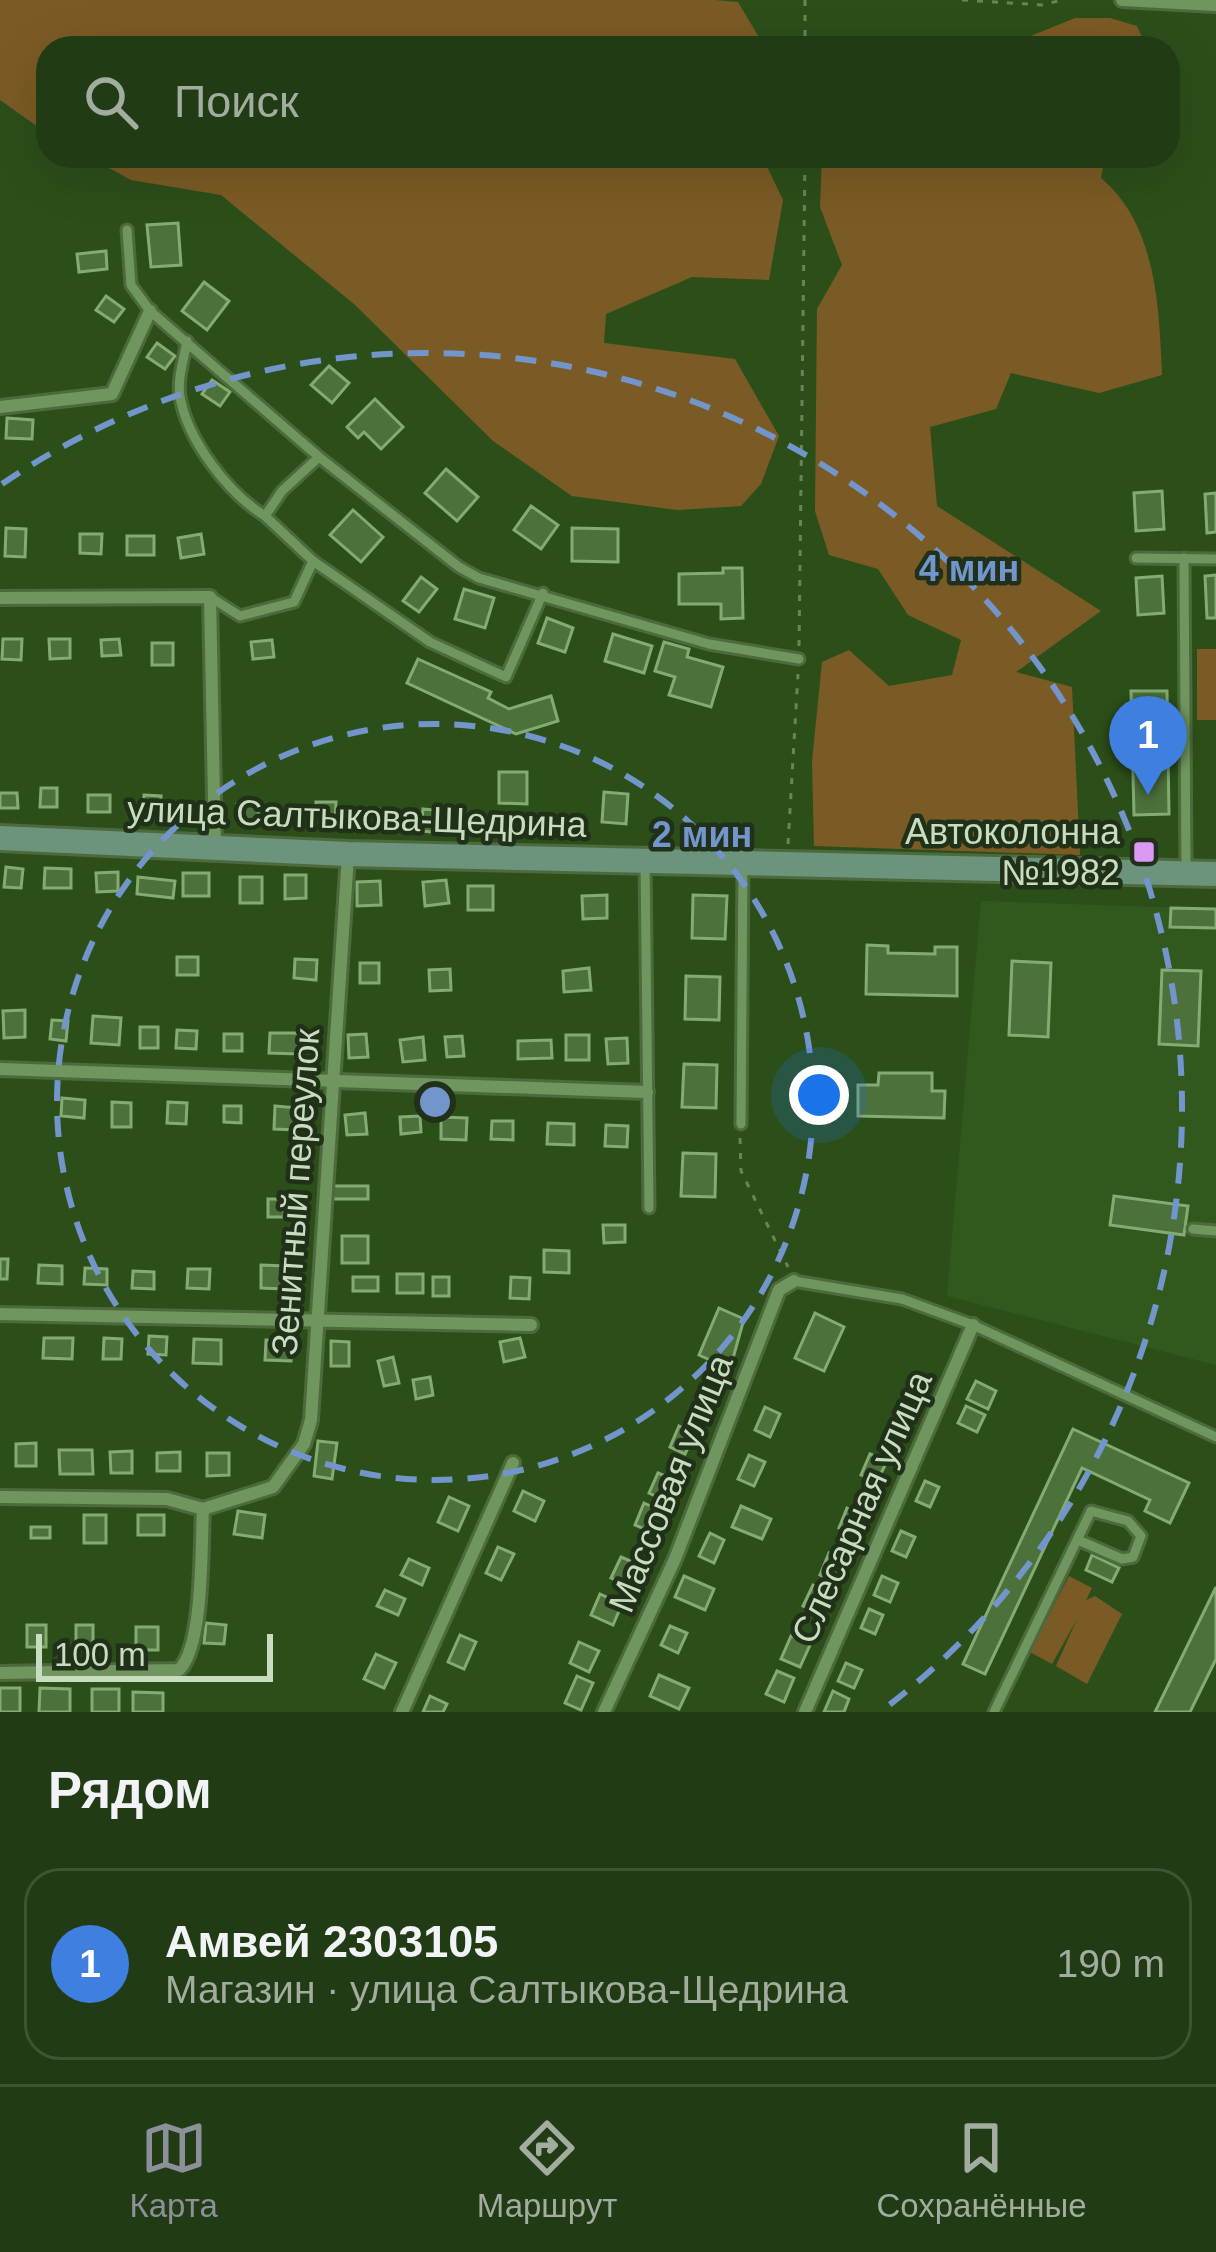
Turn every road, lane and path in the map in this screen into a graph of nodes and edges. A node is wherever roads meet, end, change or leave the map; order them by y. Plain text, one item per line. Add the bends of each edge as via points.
1 (805, 0) edge
2 (962, 0) edge
3 (1063, 0) edge
4 (1122, 0) edge
5 (1216, 5) edge
6 (805, 36) edge
7 (805, 168) edge
8 (127, 230) dead end
9 (150, 311) junction
10 (187, 341) junction
11 (0, 407) edge
12 (805, 428) dead end
13 (320, 457) junction
14 (266, 516) junction
15 (1136, 558) dead end
16 (1184, 558) junction
17 (1216, 559) edge
18 (313, 561) junction
19 (543, 593) junction
20 (210, 597) junction
21 (0, 598) edge
22 (799, 659) dead end
23 (0, 838) edge
24 (214, 847) junction
25 (348, 854) junction
26 (645, 862) junction
27 (743, 864) junction
28 (1186, 873) junction
29 (1216, 874) edge
30 (0, 1069) edge
31 (333, 1081) junction
32 (647, 1092) junction
33 (741, 1124) joint
34 (649, 1208) dead end
35 (1193, 1229) dead end
36 (1216, 1232) edge
37 (792, 1277) junction
38 (0, 1314) edge
39 (314, 1322) junction
40 (531, 1325) dead end
41 (973, 1325) junction
42 (1216, 1437) edge
43 (513, 1463) dead end
44 (0, 1498) edge
45 (203, 1509) junction
46 (1078, 1540) junction
47 (0, 1673) edge
48 (402, 1712) edge
49 (604, 1712) edge
50 (805, 1712) edge
51 (994, 1712) edge

1 - 6 path
2 - 3 path
4 - 5 street
7 - 12 path
8 - 9 lane via 131,285
9 - 10 lane
9 - 11 street via 112,394
10 - 13 lane
10 - 14 lane via 180,394 189,431 246,504
13 - 14 lane
13 - 19 lane via 459,566
14 - 18 lane
15 - 16 lane
16 - 17 lane
16 - 28 lane
18 - 19 lane via 430,642 506,677
18 - 20 lane via 294,602 240,616
19 - 22 lane via 709,644
20 - 21 street
20 - 24 street
23 - 24 street, улица Салтыкова-Щедрина
24 - 25 street, улица Салтыкова-Щедрина
25 - 26 street, улица Салтыкова-Щедрина
25 - 31 street, Зенитный переулок
26 - 27 street, улица Салтыкова-Щедрина
26 - 32 lane
27 - 28 street, улица Салтыкова-Щедрина
27 - 33 lane
28 - 29 street, улица Салтыкова-Щедрина
30 - 31 street
31 - 32 street
31 - 39 street, Зенитный переулок
32 - 34 lane
33 - 37 path via 741,1171
35 - 36 lane
37 - 41 lane via 902,1299
37 - 49 street, Массовая улица via 779,1290 675,1559
38 - 39 street
39 - 40 street
39 - 45 street, Зенитный переулок via 304,1444 273,1487
41 - 42 lane
41 - 50 street, Слесарная улица
43 - 48 street
44 - 45 street via 167,1499
45 - 47 street via 194,1634 179,1670
46 - 46 lane via 1091,1510 1100,1509 1141,1536 1133,1557 1122,1559
46 - 51 lane

